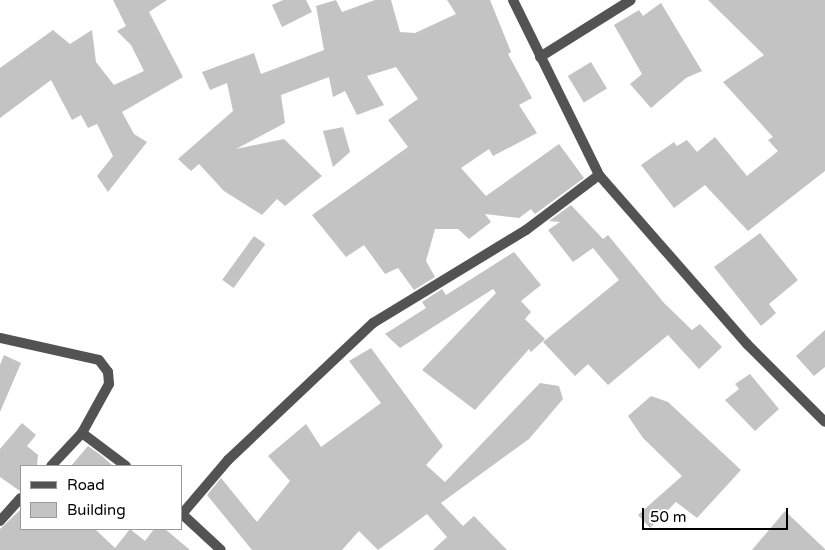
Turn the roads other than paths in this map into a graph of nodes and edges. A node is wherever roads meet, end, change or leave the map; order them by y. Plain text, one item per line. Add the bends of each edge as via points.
1 (513, 0) edge
2 (631, 0) edge
3 (540, 57) junction
4 (599, 175) junction
5 (0, 338) edge
6 (825, 422) edge
7 (82, 433) junction
8 (52, 465) edge
9 (125, 465) edge
10 (20, 499) edge
11 (182, 513) edge
12 (0, 521) edge
13 (221, 550) edge

1 - 3 street
2 - 3 street
3 - 4 street
4 - 6 street via 747,344
4 - 11 street via 526,230 373,323 228,460
5 - 7 street via 99,360 108,372 109,384
7 - 8 street
7 - 9 street
10 - 12 street
11 - 13 street

